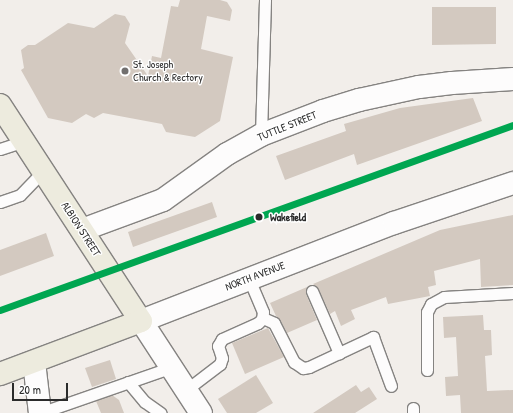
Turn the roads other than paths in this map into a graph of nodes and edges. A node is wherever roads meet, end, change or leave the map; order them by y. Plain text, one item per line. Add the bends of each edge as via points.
1 (265, 0) edge
2 (513, 79) edge
3 (0, 105) edge
4 (261, 135) junction
5 (24, 141) junction
6 (0, 149) edge
7 (43, 171) junction
8 (513, 183) edge
9 (0, 202) edge
10 (82, 230) junction
11 (249, 279) junction
12 (312, 291) dead end
13 (513, 293) edge
14 (263, 318) junction
15 (141, 321) junction
16 (339, 353) junction
17 (34, 362) junction
18 (172, 367) junction
19 (427, 370) dead end
20 (0, 374) edge
21 (128, 382) junction
22 (391, 386) dead end
23 (186, 390) junction
24 (40, 413) edge
25 (161, 413) edge
26 (200, 413) edge

1 - 4 lane
2 - 4 street, TUTTLE STREET via 452,83 385,93 343,104
3 - 5 main road, ALBION STREET
4 - 10 street, TUTTLE STREET via 227,154 163,200
5 - 6 lane
5 - 7 main road, ALBION STREET
7 - 9 lane via 20,195
7 - 10 main road, ALBION STREET
8 - 11 street, NORTH AVENUE via 394,223
10 - 15 main road, ALBION STREET
11 - 14 lane
11 - 15 street, NORTH AVENUE
12 - 16 lane
13 - 19 lane via 444,297 431,304 427,312
14 - 16 lane via 274,323 294,362 301,367 309,367
14 - 23 lane via 258,323 222,339 218,346 222,357 221,363
15 - 17 main road, NORTH AVENUE
15 - 18 street, ALBION STREET
16 - 22 lane via 373,337
17 - 20 main road, NORTH AVENUE
17 - 24 street
18 - 21 lane
18 - 23 street, ALBION STREET
21 - 24 lane
21 - 25 lane via 145,402
23 - 26 street, ALBION STREET

